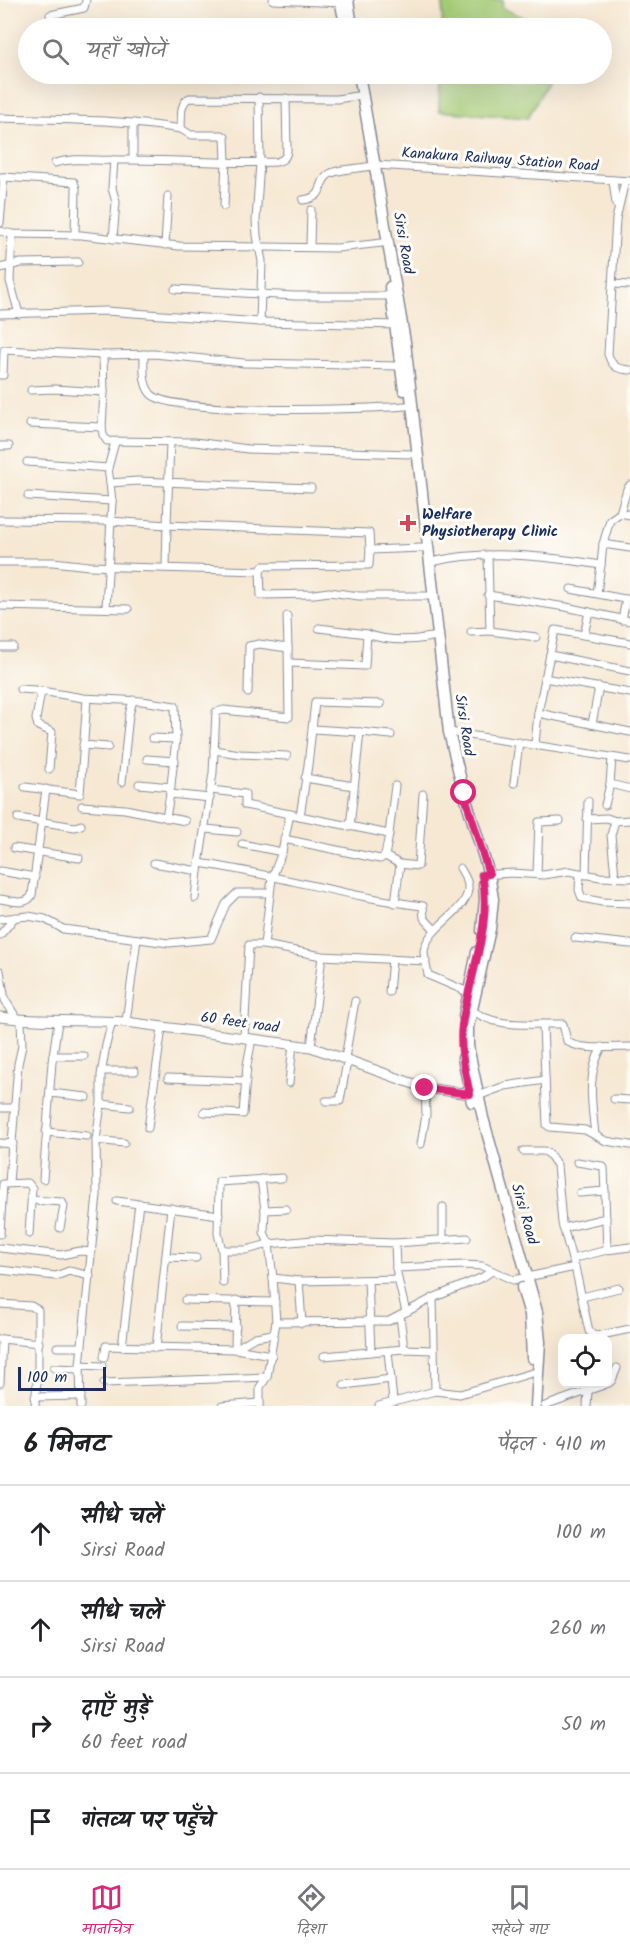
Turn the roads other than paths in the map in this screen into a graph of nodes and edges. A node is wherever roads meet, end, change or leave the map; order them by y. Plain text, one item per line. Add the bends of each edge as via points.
1 (86, 0) edge
2 (273, 0) edge
3 (344, 2) edge
4 (50, 15) dead end
5 (345, 18) edge
6 (349, 18) edge
7 (354, 84) edge
8 (360, 84) edge
9 (356, 96) junction
10 (259, 98) junction
11 (286, 98) junction
12 (0, 118) edge
13 (133, 123) junction
14 (181, 129) junction
15 (134, 159) junction
16 (114, 160) junction
17 (226, 162) junction
18 (55, 163) dead end
19 (260, 163) junction
20 (372, 166) junction
21 (2, 177) edge
22 (613, 180) junction
23 (628, 181) edge
24 (168, 196) dead end
25 (303, 200) dead end
26 (224, 206) dead end
27 (310, 210) dead end
28 (617, 210) junction
29 (0, 223) edge
30 (0, 231) edge
31 (12, 234) junction
32 (75, 234) junction
33 (113, 239) junction
34 (382, 243) junction
35 (165, 245) junction
36 (259, 246) junction
37 (310, 246) junction
38 (78, 262) dead end
39 (11, 266) junction
40 (0, 268) edge
41 (613, 284) junction
42 (630, 285) edge
43 (175, 289) dead end
44 (261, 295) junction
45 (391, 297) junction
46 (0, 314) edge
47 (19, 314) junction
48 (260, 322) junction
49 (399, 325) junction
50 (144, 354) junction
51 (103, 355) junction
52 (400, 366) junction
53 (630, 370) edge
54 (0, 375) edge
55 (31, 390) dead end
56 (104, 392) junction
57 (406, 406) junction
58 (30, 424) dead end
59 (102, 428) junction
60 (115, 442) junction
61 (170, 442) junction
62 (0, 446) edge
63 (9, 446) dead end
64 (411, 454) junction
65 (27, 462) dead end
66 (108, 468) junction
67 (110, 483) junction
68 (169, 483) junction
69 (630, 485) edge
70 (311, 488) dead end
71 (28, 496) dead end
72 (112, 501) junction
73 (620, 513) junction
74 (630, 515) edge
75 (0, 520) edge
76 (110, 521) junction
77 (167, 525) junction
78 (603, 544) junction
79 (422, 548) junction
80 (630, 548) edge
81 (370, 550) junction
82 (488, 555) junction
83 (0, 562) edge
84 (431, 562) junction
85 (601, 565) junction
86 (108, 566) junction
87 (166, 567) junction
88 (260, 571) junction
89 (571, 589) dead end
90 (597, 593) junction
91 (428, 596) junction
92 (488, 596) junction
93 (628, 599) edge
94 (0, 606) edge
95 (106, 608) junction
96 (128, 609) dead end
97 (588, 612) junction
98 (287, 616) dead end
99 (621, 620) junction
100 (630, 621) edge
101 (319, 628) dead end
102 (490, 631) junction
103 (471, 632) dead end
104 (367, 634) junction
105 (584, 634) junction
106 (536, 637) dead end
107 (432, 638) junction
108 (630, 643) edge
109 (0, 647) edge
110 (13, 647) dead end
111 (288, 648) junction
112 (549, 655) junction
113 (290, 663) junction
114 (630, 671) edge
115 (544, 678) junction
116 (599, 687) junction
117 (20, 689) dead end
118 (41, 692) junction
119 (248, 693) dead end
120 (630, 693) edge
121 (87, 699) junction
122 (134, 700) junction
123 (381, 704) dead end
124 (538, 713) junction
125 (592, 724) junction
126 (313, 729) junction
127 (360, 732) junction
128 (449, 732) junction
129 (630, 732) edge
130 (391, 735) dead end
131 (152, 738) dead end
132 (176, 739) junction
133 (519, 742) junction
134 (535, 744) junction
135 (83, 745) junction
136 (108, 747) dead end
137 (214, 750) junction
138 (287, 756) dead end
139 (612, 758) junction
140 (147, 759) dead end
141 (630, 760) edge
142 (175, 761) junction
143 (49, 769) dead end
144 (305, 778) junction
145 (122, 782) dead end
146 (514, 783) dead end
147 (140, 784) dead end
148 (610, 784) junction
149 (354, 786) junction
150 (394, 786) dead end
151 (25, 787) dead end
152 (46, 789) junction
153 (630, 789) edge
154 (211, 790) junction
155 (170, 791) junction
156 (423, 794) dead end
157 (210, 798) junction
158 (588, 801) dead end
159 (605, 805) dead end
160 (82, 806) dead end
161 (290, 814) junction
162 (300, 816) junction
163 (18, 818) dead end
164 (166, 818) junction
165 (587, 819) junction
166 (630, 820) edge
167 (185, 821) dead end
168 (560, 821) dead end
169 (615, 821) junction
170 (42, 822) junction
171 (81, 825) dead end
172 (350, 827) junction
173 (206, 829) junction
174 (237, 832) dead end
175 (388, 834) junction
176 (284, 839) junction
177 (242, 844) dead end
178 (14, 848) dead end
179 (38, 851) junction
180 (282, 852) junction
181 (385, 856) junction
182 (79, 858) dead end
183 (154, 863) dead end
184 (200, 863) junction
185 (400, 864) junction
186 (460, 868) dead end
187 (0, 871) edge
188 (198, 871) junction
189 (537, 874) junction
190 (583, 874) junction
191 (615, 876) junction
192 (34, 877) junction
193 (272, 878) junction
194 (485, 878) junction
195 (630, 878) edge
196 (468, 885) junction
197 (270, 893) junction
198 (195, 898) dead end
199 (0, 899) edge
200 (395, 903) junction
201 (630, 903) edge
202 (15, 917) junction
203 (0, 920) edge
204 (435, 930) junction
205 (0, 935) edge
206 (575, 938) dead end
207 (136, 939) junction
208 (630, 944) edge
209 (264, 945) junction
210 (322, 956) junction
211 (392, 959) junction
212 (426, 960) junction
213 (0, 971) edge
214 (389, 992) dead end
215 (355, 1001) dead end
216 (469, 1002) junction
217 (0, 1017) edge
218 (17, 1020) junction
219 (112, 1021) junction
220 (58, 1022) junction
221 (126, 1022) junction
222 (543, 1026) junction
223 (162, 1028) junction
224 (248, 1039) junction
225 (292, 1044) junction
226 (310, 1047) junction
227 (602, 1047) junction
228 (630, 1047) edge
229 (53, 1056) junction
230 (84, 1056) dead end
231 (348, 1060) junction
232 (102, 1071) junction
233 (135, 1071) dead end
234 (168, 1078) dead end
235 (545, 1080) junction
236 (246, 1081) junction
237 (289, 1083) dead end
238 (425, 1088) junction
239 (50, 1093) junction
240 (474, 1095) junction
241 (87, 1097) dead end
242 (614, 1099) dead end
243 (630, 1100) edge
244 (326, 1101) dead end
245 (101, 1104) junction
246 (130, 1107) dead end
247 (0, 1108) edge
248 (15, 1108) junction
249 (204, 1112) dead end
250 (148, 1128) dead end
251 (46, 1132) junction
252 (595, 1135) junction
253 (87, 1136) dead end
254 (96, 1140) junction
255 (0, 1143) edge
256 (123, 1143) dead end
257 (13, 1144) junction
258 (421, 1144) dead end
259 (630, 1145) edge
260 (523, 1150) dead end
261 (577, 1162) dead end
262 (282, 1178) dead end
263 (43, 1179) dead end
264 (261, 1179) junction
265 (9, 1183) junction
266 (605, 1191) junction
267 (580, 1193) dead end
268 (32, 1200) junction
269 (117, 1200) dead end
270 (139, 1203) junction
271 (443, 1207) dead end
272 (171, 1208) junction
273 (286, 1209) dead end
274 (265, 1210) junction
275 (219, 1215) junction
276 (606, 1218) junction
277 (60, 1228) dead end
278 (563, 1228) junction
279 (0, 1234) edge
280 (29, 1234) dead end
281 (467, 1238) dead end
282 (443, 1240) junction
283 (394, 1243) junction
284 (269, 1244) junction
285 (630, 1247) edge
286 (0, 1248) edge
287 (222, 1250) junction
288 (607, 1250) junction
289 (92, 1252) junction
290 (166, 1257) junction
291 (196, 1258) dead end
292 (572, 1259) junction
293 (575, 1267) junction
294 (396, 1268) junction
295 (0, 1270) edge
296 (492, 1272) junction
297 (90, 1276) junction
298 (273, 1278) junction
299 (398, 1278) junction
300 (524, 1279) junction
301 (368, 1280) junction
302 (298, 1281) junction
303 (223, 1282) dead end
304 (619, 1288) dead end
305 (582, 1297) junction
306 (433, 1298) junction
307 (185, 1300) dead end
308 (236, 1300) junction
309 (275, 1302) junction
310 (0, 1304) edge
311 (403, 1314) junction
312 (369, 1321) junction
313 (276, 1322) junction
314 (302, 1323) junction
315 (182, 1326) dead end
316 (236, 1327) junction
317 (630, 1329) edge
318 (273, 1334) junction
319 (1, 1339) edge
320 (39, 1343) junction
321 (57, 1347) dead end
322 (82, 1347) junction
323 (122, 1347) junction
324 (156, 1348) junction
325 (235, 1349) junction
326 (404, 1349) junction
327 (388, 1350) junction
328 (433, 1350) junction
329 (371, 1352) junction
330 (272, 1355) junction
331 (324, 1356) dead end
332 (104, 1357) dead end
333 (102, 1366) dead end
334 (80, 1367) junction
335 (54, 1368) dead end
336 (617, 1368) dead end
337 (532, 1373) junction
338 (267, 1377) junction
339 (391, 1379) junction
340 (0, 1383) edge
341 (104, 1383) dead end
342 (344, 1385) dead end
343 (435, 1391) junction
344 (588, 1391) junction
345 (81, 1396) junction
346 (35, 1397) junction
347 (393, 1401) junction
348 (260, 1405) edge
349 (35, 1406) edge
350 (81, 1406) edge
351 (222, 1406) edge
352 (379, 1406) edge
353 (529, 1406) edge
354 (536, 1406) edge
355 (545, 1406) edge
356 (587, 1406) edge

1 - 4 street via 84,8
2 - 3 street
3 - 5 main road
3 - 6 main road
7 - 9 main road, Sirsi Road
8 - 20 main road, Sirsi Road
9 - 11 street
9 - 20 main road, Sirsi Road
10 - 11 street
10 - 14 street via 189,98 182,107
10 - 19 street
11 - 19 street via 286,156 276,162
12 - 13 street
13 - 14 street
13 - 15 street
14 - 17 street via 191,135 224,136
15 - 16 street
15 - 17 street
16 - 18 street
16 - 33 street
17 - 19 street
17 - 26 street
19 - 36 street via 256,220
20 - 22 street, Kanakura Railway Station Road
20 - 25 street, Kanakura Railway Station Road via 329,174 318,195
20 - 34 main road, Sirsi Road
20 - 49 main road, Sirsi Road
21 - 29 street
21 - 32 street via 74,182
22 - 23 street, Kanakura Railway Station Road
22 - 28 street
23 - 28 street
24 - 35 street
27 - 37 street
28 - 41 street
30 - 31 street
31 - 32 street
31 - 39 street
32 - 33 street
33 - 35 street
34 - 37 street via 337,248
34 - 45 main road, Sirsi Road
35 - 36 street
36 - 37 street
36 - 44 street
38 - 39 street via 21,262
39 - 40 street
39 - 47 street via 10,282
41 - 42 street
41 - 53 street via 608,354 616,369
43 - 44 street
44 - 45 street
44 - 48 street
45 - 49 main road, Sirsi Road
46 - 47 street
47 - 48 street via 106,311
48 - 49 street
49 - 52 main road, Sirsi Road
49 - 84 main road, Sirsi Road
50 - 51 street
50 - 52 street via 244,363
50 - 57 street via 144,373 151,394 173,403 225,409
51 - 54 street via 4,350
51 - 56 street
52 - 57 main road, Sirsi Road
55 - 56 street
56 - 59 street
57 - 64 main road, Sirsi Road
58 - 59 street
59 - 60 street via 105,440
60 - 61 street
60 - 66 street
61 - 64 street via 248,449
61 - 68 street
62 - 63 street
64 - 79 main road, Sirsi Road
65 - 66 street
66 - 67 street
67 - 68 street
67 - 72 street
68 - 70 street
68 - 77 street
69 - 73 street
71 - 72 street
72 - 76 street
73 - 74 street
73 - 78 street via 610,520
75 - 76 street
76 - 77 street
76 - 86 street
77 - 81 street via 369,533
77 - 87 street
78 - 80 street
78 - 85 street
79 - 81 street
79 - 91 main road, Sirsi Road
81 - 88 street via 369,565 269,564
82 - 84 street
82 - 85 street
82 - 92 street
83 - 86 street
84 - 128 main road, Sirsi Road
85 - 90 street
86 - 87 street
86 - 95 street
87 - 88 street
88 - 91 street via 261,595 329,592
89 - 90 street
90 - 93 street
91 - 107 main road, Sirsi Road
92 - 97 street
92 - 102 street
93 - 99 street
94 - 95 street
95 - 96 street
97 - 99 street
97 - 105 street
98 - 111 street
99 - 100 street
101 - 104 street
102 - 103 street
102 - 106 street
104 - 107 street via 398,641
104 - 113 street via 365,666
105 - 108 street
105 - 112 street via 555,630
107 - 194 main road, Sirsi Road via 447,751
109 - 110 street
111 - 113 street
111 - 119 street via 249,646
112 - 114 street
112 - 115 street
113 - 137 street via 290,717 216,712
115 - 116 street
115 - 124 street
116 - 120 street
116 - 125 street
117 - 118 street
118 - 121 street
118 - 143 street via 36,719 38,726 52,732
121 - 122 street
121 - 135 street
122 - 132 street via 175,706
122 - 145 street
123 - 126 street via 315,702
124 - 125 street
124 - 134 street
125 - 129 street
126 - 127 street
126 - 144 street
127 - 130 street
127 - 149 street
128 - 133 street
128 - 194 main road, Sirsi Road
131 - 132 street
132 - 142 street
133 - 134 street
133 - 146 street
134 - 139 street
135 - 136 street
135 - 152 street via 81,794
137 - 138 street
137 - 154 street
139 - 141 street
139 - 148 street
140 - 142 street
142 - 155 street
144 - 149 street
144 - 162 street
147 - 155 street
148 - 153 street
148 - 159 street
149 - 172 street
150 - 175 street
151 - 152 street
152 - 170 street
154 - 157 street
154 - 161 street via 245,794 245,805
155 - 157 street
155 - 164 street
156 - 185 street via 418,866
157 - 173 street
158 - 165 street
160 - 164 street via 125,809
161 - 162 street
161 - 176 street
162 - 172 street
163 - 170 street
164 - 167 street
165 - 169 street
165 - 190 street
166 - 169 street
168 - 189 street via 539,822
169 - 191 street via 611,835
170 - 171 street
170 - 179 street
172 - 175 street
173 - 174 street
173 - 184 street
175 - 181 street
176 - 180 street
176 - 181 street via 380,859
177 - 180 street
178 - 179 street
179 - 182 street
179 - 192 street
180 - 193 street
181 - 185 street
183 - 188 street
184 - 188 street
184 - 193 street
185 - 200 street
186 - 196 street
187 - 192 street
188 - 198 street
189 - 190 street
189 - 194 street
190 - 191 street
190 - 201 street via 579,890 582,898
191 - 195 street
192 - 199 street via 30,900 25,903
193 - 197 street
193 - 200 street
194 - 196 street
194 - 216 main road, Sirsi Road via 482,929
194 - 216 main road, Sirsi Road via 493,899 490,929
196 - 204 street via 468,892 452,916
197 - 207 street via 237,893 226,904 211,939 169,943
197 - 209 street
200 - 204 street via 423,906 424,918
202 - 203 street
202 - 205 street
202 - 207 street via 45,919 63,929
204 - 212 street via 424,952
206 - 208 street
207 - 221 street
209 - 210 street
209 - 224 street via 249,945
210 - 211 street
210 - 226 street
211 - 212 street
211 - 214 street
212 - 216 street via 428,975
213 - 218 street via 5,1000
215 - 231 street
216 - 222 street via 493,1020
216 - 240 main road, Sirsi Road via 461,1043
217 - 218 street, 60 feet road
218 - 220 street, 60 feet road
218 - 248 street via 22,1046
219 - 220 street, 60 feet road
219 - 221 street, 60 feet road
219 - 232 street
220 - 229 street
221 - 223 street, 60 feet road
222 - 227 street via 563,1024 567,1041 572,1045
222 - 235 street
223 - 224 street, 60 feet road
223 - 250 street
224 - 225 street, 60 feet road
224 - 236 street
225 - 226 street, 60 feet road
225 - 237 street
226 - 231 street, 60 feet road
227 - 228 street
227 - 252 street via 591,1079
229 - 230 street
229 - 239 street
231 - 238 street, 60 feet road
231 - 244 street via 340,1101
232 - 233 street
232 - 245 street
234 - 236 street
235 - 240 street
235 - 252 street via 547,1125
236 - 249 street via 243,1114
238 - 240 street, 60 feet road
238 - 258 street
239 - 241 street
239 - 251 street
240 - 300 main road, Sirsi Road
242 - 243 street
245 - 246 street
245 - 254 street
247 - 248 street
248 - 257 street
251 - 253 street
251 - 263 street
252 - 259 street
254 - 256 street
254 - 289 street
255 - 257 street
257 - 265 street
260 - 278 street via 544,1151 557,1166
261 - 266 street via 602,1166
262 - 264 street
264 - 274 street
264 - 275 street via 219,1182
265 - 268 street via 28,1183
265 - 279 street via 3,1184
266 - 267 street
266 - 276 street
268 - 277 street via 62,1202
268 - 280 street
269 - 270 street
270 - 272 street
270 - 323 street
271 - 282 street
272 - 275 street
272 - 290 street
273 - 274 street
274 - 284 street via 264,1232
275 - 287 street
276 - 278 street
276 - 288 street
278 - 292 street
281 - 282 street
282 - 283 street
283 - 284 street via 313,1240
283 - 294 street
284 - 287 street via 246,1250
284 - 298 street
285 - 288 street
286 - 289 street via 61,1255
287 - 303 street
288 - 292 street
289 - 297 street
290 - 291 street
290 - 324 street
292 - 293 street
293 - 300 street
293 - 305 street
294 - 296 street via 464,1265 482,1266
294 - 299 street
295 - 297 street via 56,1276 69,1271
296 - 300 street via 513,1280
296 - 306 street
297 - 322 street
298 - 302 street
298 - 309 street
299 - 301 street
299 - 311 street
300 - 337 main road, Sirsi Road via 530,1314
300 - 354 main road, Sirsi Road via 537,1312 540,1342
301 - 302 street
301 - 312 street
302 - 314 street
304 - 305 street
305 - 317 street via 593,1335
306 - 311 street
306 - 328 street
307 - 308 street
308 - 309 street
308 - 316 street
309 - 313 street
310 - 320 street via 35,1307
311 - 312 street via 389,1321
311 - 326 street
312 - 314 street
312 - 329 street
313 - 314 street
313 - 318 street
315 - 316 street
316 - 325 street
318 - 325 street via 261,1335
318 - 330 street
319 - 320 street
319 - 340 street
320 - 346 street
321 - 322 street
322 - 334 street
323 - 324 street
323 - 332 street via 106,1346
324 - 325 street
325 - 330 street
326 - 327 street
326 - 328 street
327 - 329 street
327 - 339 street
328 - 343 street
329 - 331 street
330 - 338 street
333 - 334 street
334 - 335 street
334 - 345 street
336 - 344 street via 612,1380
337 - 343 street via 460,1394
337 - 353 main road, Sirsi Road
338 - 341 street
338 - 348 street via 260,1387
339 - 342 street
339 - 347 street
343 - 347 street
344 - 355 street
344 - 356 street
345 - 346 street
345 - 350 street
346 - 349 street
347 - 352 street
348 - 351 street

